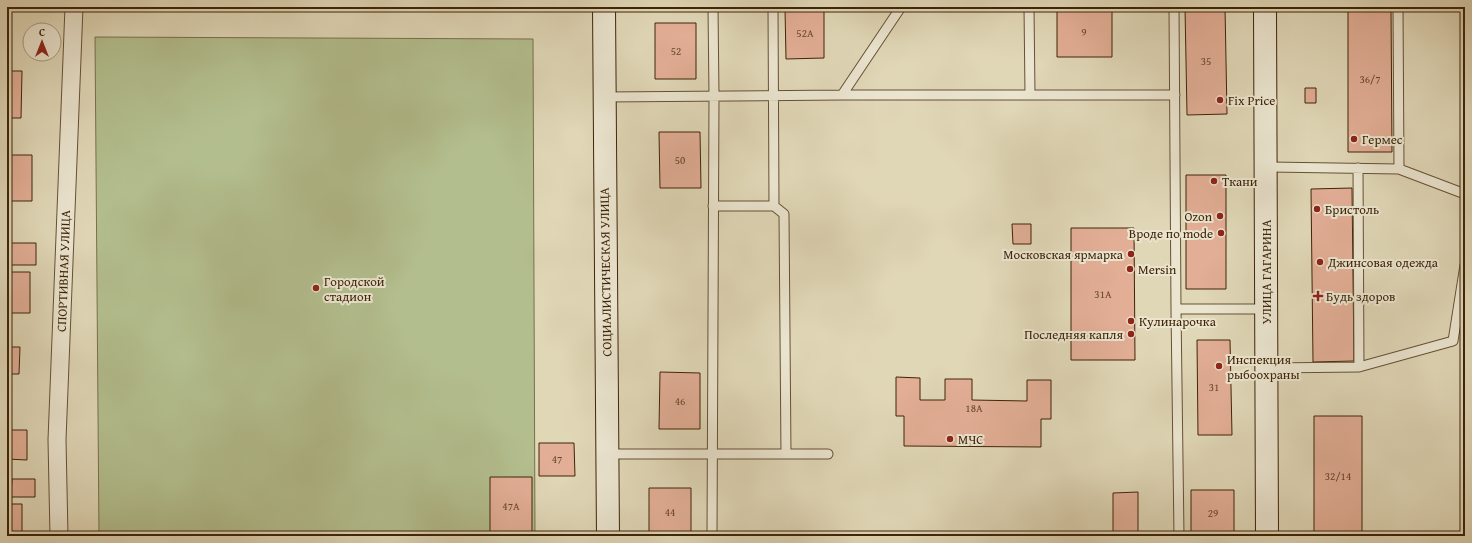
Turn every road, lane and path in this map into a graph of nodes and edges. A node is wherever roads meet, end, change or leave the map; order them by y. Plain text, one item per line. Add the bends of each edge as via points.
1 (74, 7) edge
2 (604, 7) edge
3 (713, 7) edge
4 (773, 7) edge
5 (901, 7) edge
6 (1029, 7) edge
7 (1174, 7) edge
8 (1265, 7) edge
9 (1398, 7) edge
10 (773, 95) junction
11 (842, 95) junction
12 (1030, 95) junction
13 (1175, 95) junction
14 (714, 96) junction
15 (604, 97) junction
16 (1265, 167) junction
17 (1358, 168) junction
18 (1398, 169) junction
19 (1465, 194) edge
20 (713, 206) junction
21 (774, 206) junction
22 (1465, 265) edge
23 (1176, 309) junction
24 (1266, 309) junction
25 (1359, 367) junction
26 (1266, 368) junction
27 (712, 453) junction
28 (608, 454) junction
29 (786, 454) junction
30 (828, 454) dead end
31 (59, 536) edge
32 (608, 536) edge
33 (712, 536) edge
34 (1179, 536) edge
35 (1267, 536) edge

1 - 31 street, СПОРТИВНАЯ УЛИЦА via 57,440
2 - 15 main road, СОЦИАЛИСТИЧЕСКАЯ УЛИЦА
3 - 14 lane
4 - 10 lane
5 - 11 lane
6 - 12 lane
7 - 13 lane
8 - 16 main road, УЛИЦА ГАГАРИНА
9 - 18 lane
10 - 11 lane
10 - 14 lane
10 - 21 lane
11 - 12 lane
12 - 13 lane
13 - 23 lane
14 - 15 lane
14 - 20 lane
15 - 28 main road, СОЦИАЛИСТИЧЕСКАЯ УЛИЦА
16 - 17 lane
16 - 24 main road, УЛИЦА ГАГАРИНА
17 - 18 lane
17 - 25 lane
18 - 19 lane
20 - 21 lane
20 - 27 lane
21 - 29 lane via 784,214
22 - 25 lane via 1452,341
23 - 24 lane
23 - 34 lane
24 - 26 main road, УЛИЦА ГАГАРИНА
25 - 26 lane
26 - 35 main road, УЛИЦА ГАГАРИНА
27 - 28 lane
27 - 29 lane
27 - 33 lane
28 - 32 main road, СОЦИАЛИСТИЧЕСКАЯ УЛИЦА
29 - 30 lane

